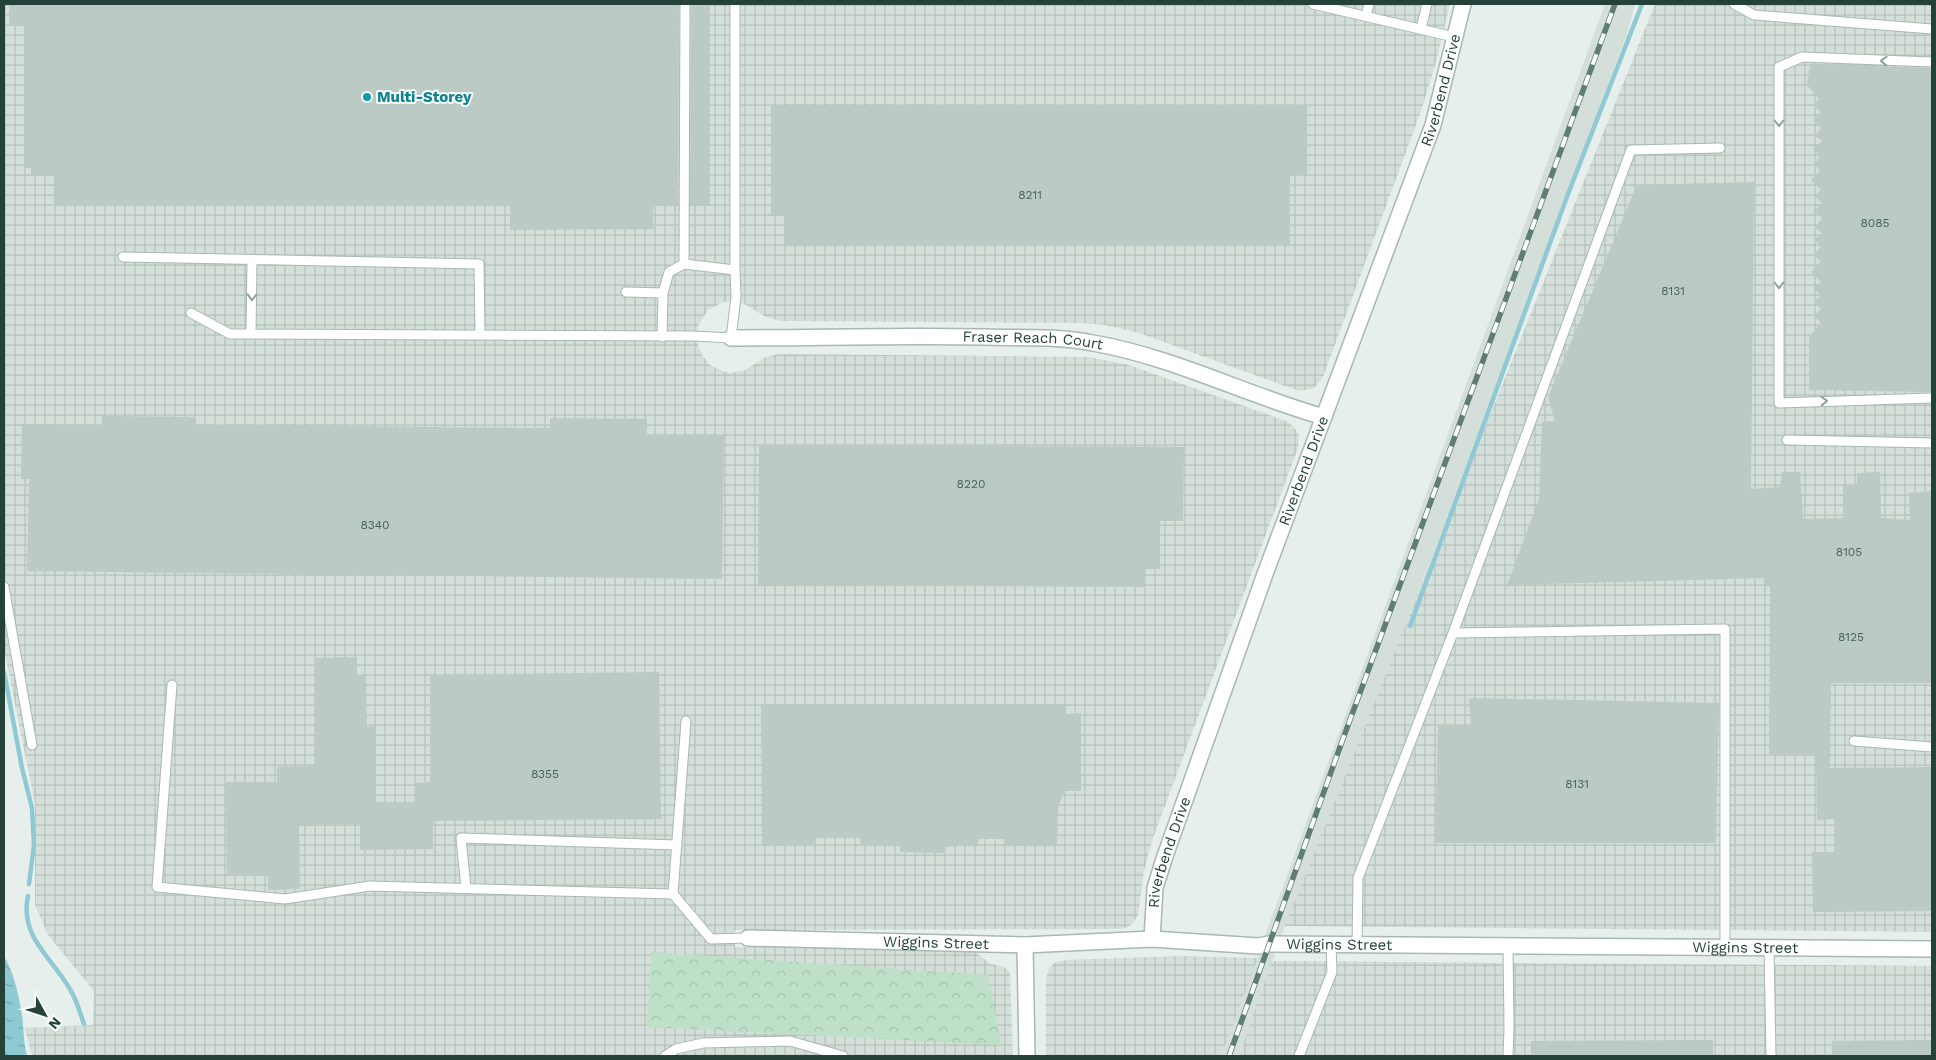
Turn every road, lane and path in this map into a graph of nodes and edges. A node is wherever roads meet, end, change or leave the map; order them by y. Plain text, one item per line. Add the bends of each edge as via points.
1 (685, 4) edge
2 (735, 4) edge
3 (1313, 4) edge
4 (1369, 4) edge
5 (1427, 4) edge
6 (1463, 4) edge
7 (1734, 4) edge
8 (1366, 16) junction
9 (1421, 29) junction
10 (1932, 30) edge
11 (1454, 37) junction
12 (1932, 62) edge
13 (1720, 148) dead end
14 (123, 257) dead end
15 (252, 260) junction
16 (684, 264) junction
17 (735, 270) junction
18 (626, 292) dead end
19 (664, 293) junction
20 (191, 312) dead end
21 (251, 334) junction
22 (480, 335) junction
23 (662, 337) junction
24 (731, 338) junction
25 (1932, 398) edge
26 (1324, 416) junction
27 (1787, 440) dead end
28 (1932, 442) edge
29 (4, 587) edge
30 (1453, 633) junction
31 (172, 685) dead end
32 (686, 721) dead end
33 (1854, 741) dead end
34 (32, 745) dead end
35 (1932, 747) edge
36 (678, 845) junction
37 (466, 888) junction
38 (673, 894) junction
39 (748, 938) joint
40 (1152, 939) junction
41 (1025, 945) junction
42 (1331, 945) junction
43 (1357, 946) junction
44 (1508, 946) junction
45 (1726, 947) junction
46 (1769, 948) junction
47 (1932, 949) edge
48 (664, 1056) edge
49 (843, 1056) edge
50 (1028, 1056) edge
51 (1299, 1056) edge
52 (1508, 1056) edge
53 (1770, 1056) edge

1 - 16 lane
2 - 17 lane
3 - 8 lane
4 - 8 lane
5 - 9 lane
6 - 11 street, Riverbend Drive
7 - 10 lane via 1754,15
8 - 9 lane
9 - 11 lane
11 - 26 street, Riverbend Drive via 1433,125
12 -> 25 lane via 1802,57 1779,67 1779,403
13 - 30 lane via 1631,150
14 - 15 lane
15 -> 21 lane
15 - 22 lane via 479,264
16 - 17 lane
16 - 19 lane via 669,272
17 - 24 lane via 736,297
18 - 19 lane
19 - 23 lane
20 - 21 lane via 230,334
21 - 22 lane
22 - 23 lane
23 - 24 lane
24 - 26 street, Fraser Reach Court via 961,337 1092,343 1164,360 1299,410
26 - 40 street, Riverbend Drive via 1264,574 1164,859 1155,888
27 - 28 lane
29 - 34 lane
30 - 43 lane via 1358,878
30 - 45 lane via 1725,628
31 - 37 lane via 158,887 285,899 370,886
32 - 36 lane
33 - 35 lane
36 - 37 lane via 461,838
36 - 38 lane
37 - 38 lane
38 - 39 lane via 711,939
39 - 41 street, Wiggins Street
40 - 41 street, Wiggins Street
40 - 42 street, Wiggins Street via 1258,946
41 - 50 street
42 - 43 street, Wiggins Street
42 - 51 lane via 1332,972
43 - 44 street, Wiggins Street
44 - 45 street, Wiggins Street
44 - 52 lane
45 - 46 street, Wiggins Street
46 - 47 street, Wiggins Street
46 - 53 lane
48 - 49 lane via 703,1043 790,1041

